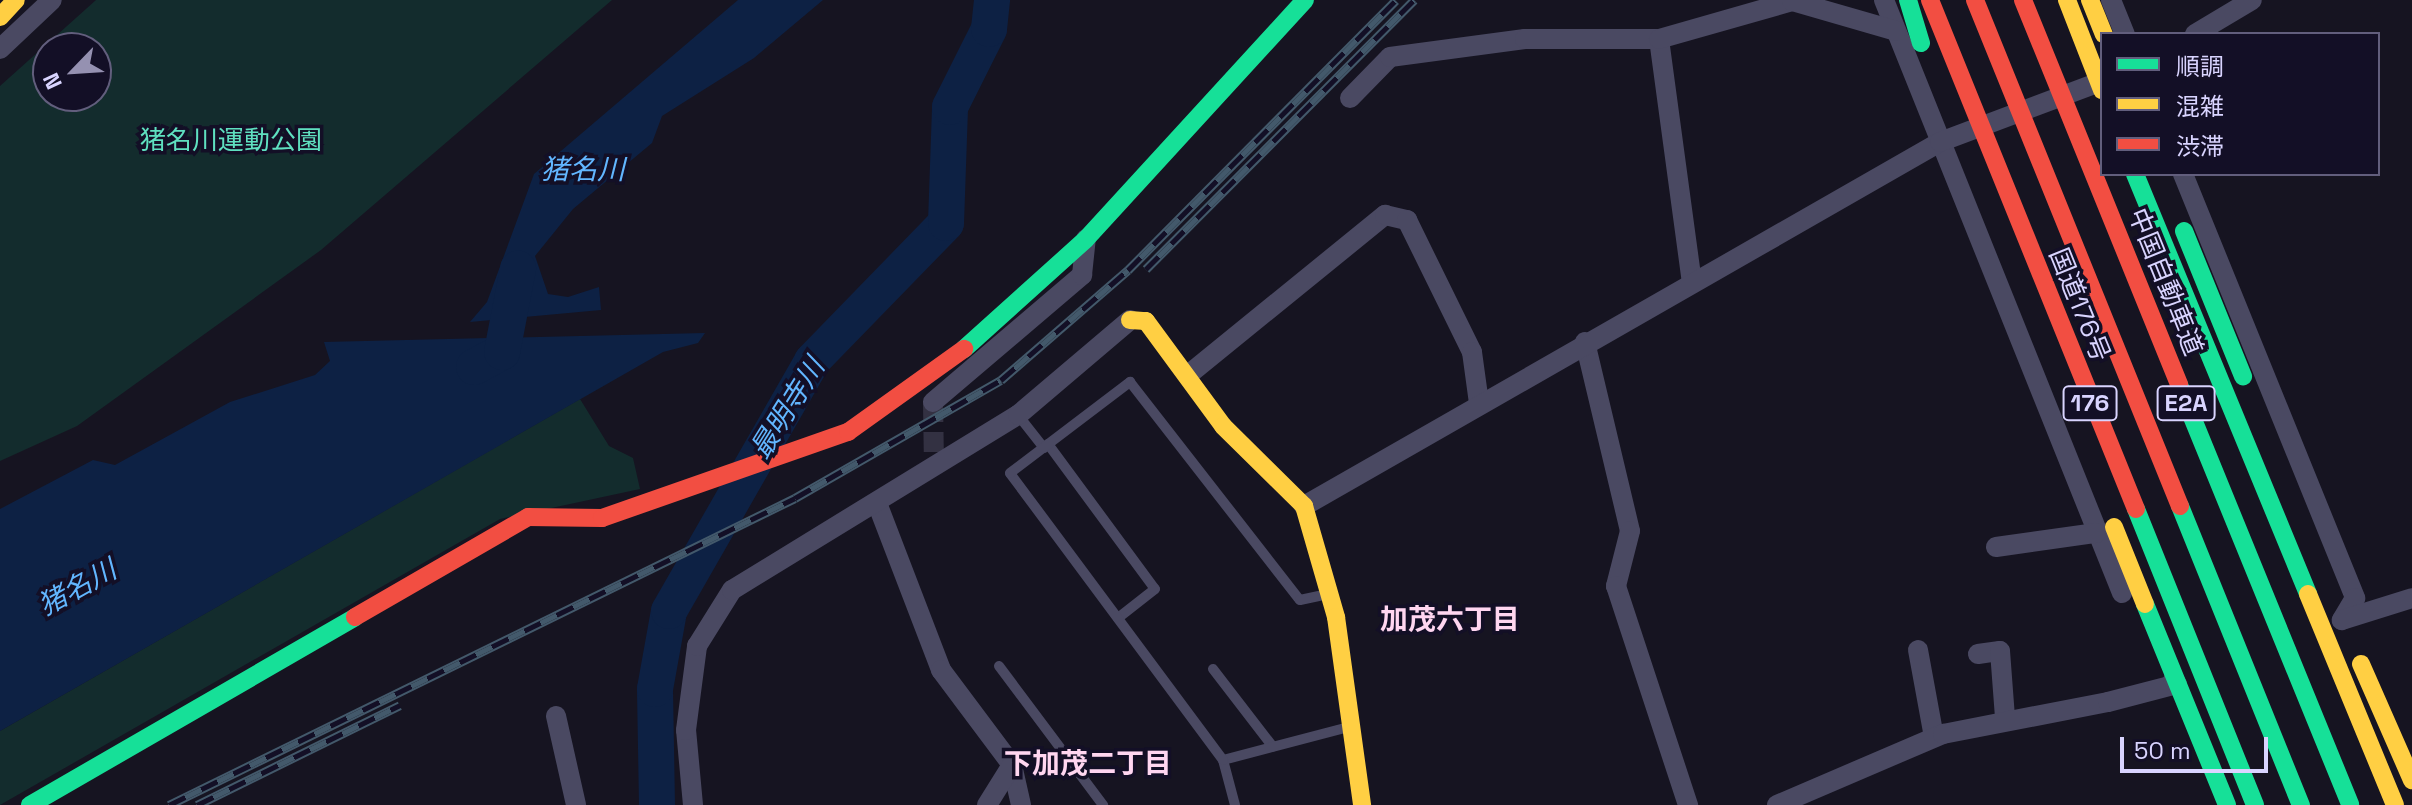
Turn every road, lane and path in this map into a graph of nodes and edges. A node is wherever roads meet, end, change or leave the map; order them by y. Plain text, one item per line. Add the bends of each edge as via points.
1 (52, 0) edge
2 (1305, 0) edge
3 (1884, 0) edge
4 (1908, 0) edge
5 (1930, 0) edge
6 (1975, 0) edge
7 (2023, 0) edge
8 (2067, 0) edge
9 (2090, 0) edge
10 (2111, 0) edge
11 (2252, 0) edge
12 (1896, 31) junction
13 (2103, 32) edge
14 (2124, 32) edge
15 (2198, 32) edge
16 (1659, 39) junction
17 (0, 49) edge
18 (2100, 82) edge
19 (2100, 85) edge
20 (1350, 98) dead end
21 (1940, 142) junction
22 (2136, 176) edge
23 (2162, 176) edge
24 (2184, 176) edge
25 (1086, 239) junction
26 (1692, 282) junction
27 (1130, 320) joint
28 (1585, 342) junction
29 (1188, 375) junction
30 (933, 402) dead end
31 (1479, 403) junction
32 (1018, 415) junction
33 (1046, 446) junction
34 (877, 503) junction
35 (1304, 506) junction
36 (2096, 533) junction
37 (1996, 547) dead end
38 (1329, 594) junction
39 (2412, 598) edge
40 (1118, 618) junction
41 (2342, 620) junction
42 (1918, 650) dead end
43 (1978, 654) dead end
44 (999, 666) dead end
45 (1213, 669) dead end
46 (2177, 684) junction
47 (556, 716) dead end
48 (2005, 718) junction
49 (1355, 726) junction
50 (1934, 737) junction
51 (1273, 747) junction
52 (1223, 760) junction
53 (1012, 765) junction
54 (2412, 780) edge
55 (1357, 804) edge
56 (30, 805) edge
57 (576, 805) edge
58 (693, 805) edge
59 (987, 805) edge
60 (1021, 805) edge
61 (1103, 805) edge
62 (1235, 805) edge
63 (1688, 805) edge
64 (1777, 805) edge
65 (2227, 805) edge
66 (2255, 805) edge
67 (2301, 805) edge
68 (2350, 805) edge
69 (2395, 805) edge

1 - 17 street
2 - 25 main road
3 - 12 street
4 - 46 main road, bridge
5 - 66 main road, 国道176号 / 176, bridge
6 - 67 main road, E2A, bridge
7 - 68 main road, 中国自動車道 / E2A, bridge
8 - 19 main road, bridge
9 - 13 main road
10 - 14 street
11 - 15 street
12 - 16 street via 1792,1
12 - 21 street
16 - 20 street via 1525,39 1390,57
16 - 26 street
18 - 21 street
21 - 26 street
21 - 36 street
22 - 69 main road
23 - 41 main road
24 - 41 street via 2355,598
25 - 30 street via 1082,275
25 - 56 main road via 992,328 848,432 602,518 528,517
26 - 28 street
27 - 29 main road via 1146,321
27 - 32 street
28 - 31 street
28 - 63 street via 1630,531 1616,586
29 - 31 street via 1385,215 1407,220 1472,352
29 - 35 main road via 1223,426
31 - 35 street
32 - 33 lane
32 - 34 street
33 - 38 lane via 1130,382 1300,600
33 - 40 lane via 1010,473
33 - 40 lane via 1155,589
34 - 53 street via 941,670
34 - 58 street via 732,590 704,635 686,730
35 - 38 main road
36 - 37 street
36 - 46 street via 2135,625
38 - 49 main road
39 - 41 street
40 - 52 lane
41 - 54 main road
42 - 50 street
43 - 48 street via 2000,651
44 - 61 lane
45 - 51 lane
46 - 48 street
46 - 65 main road
47 - 57 street
48 - 50 street
49 - 51 lane
49 - 55 main road
50 - 64 street
51 - 52 lane
52 - 62 lane
53 - 59 street
53 - 60 street

